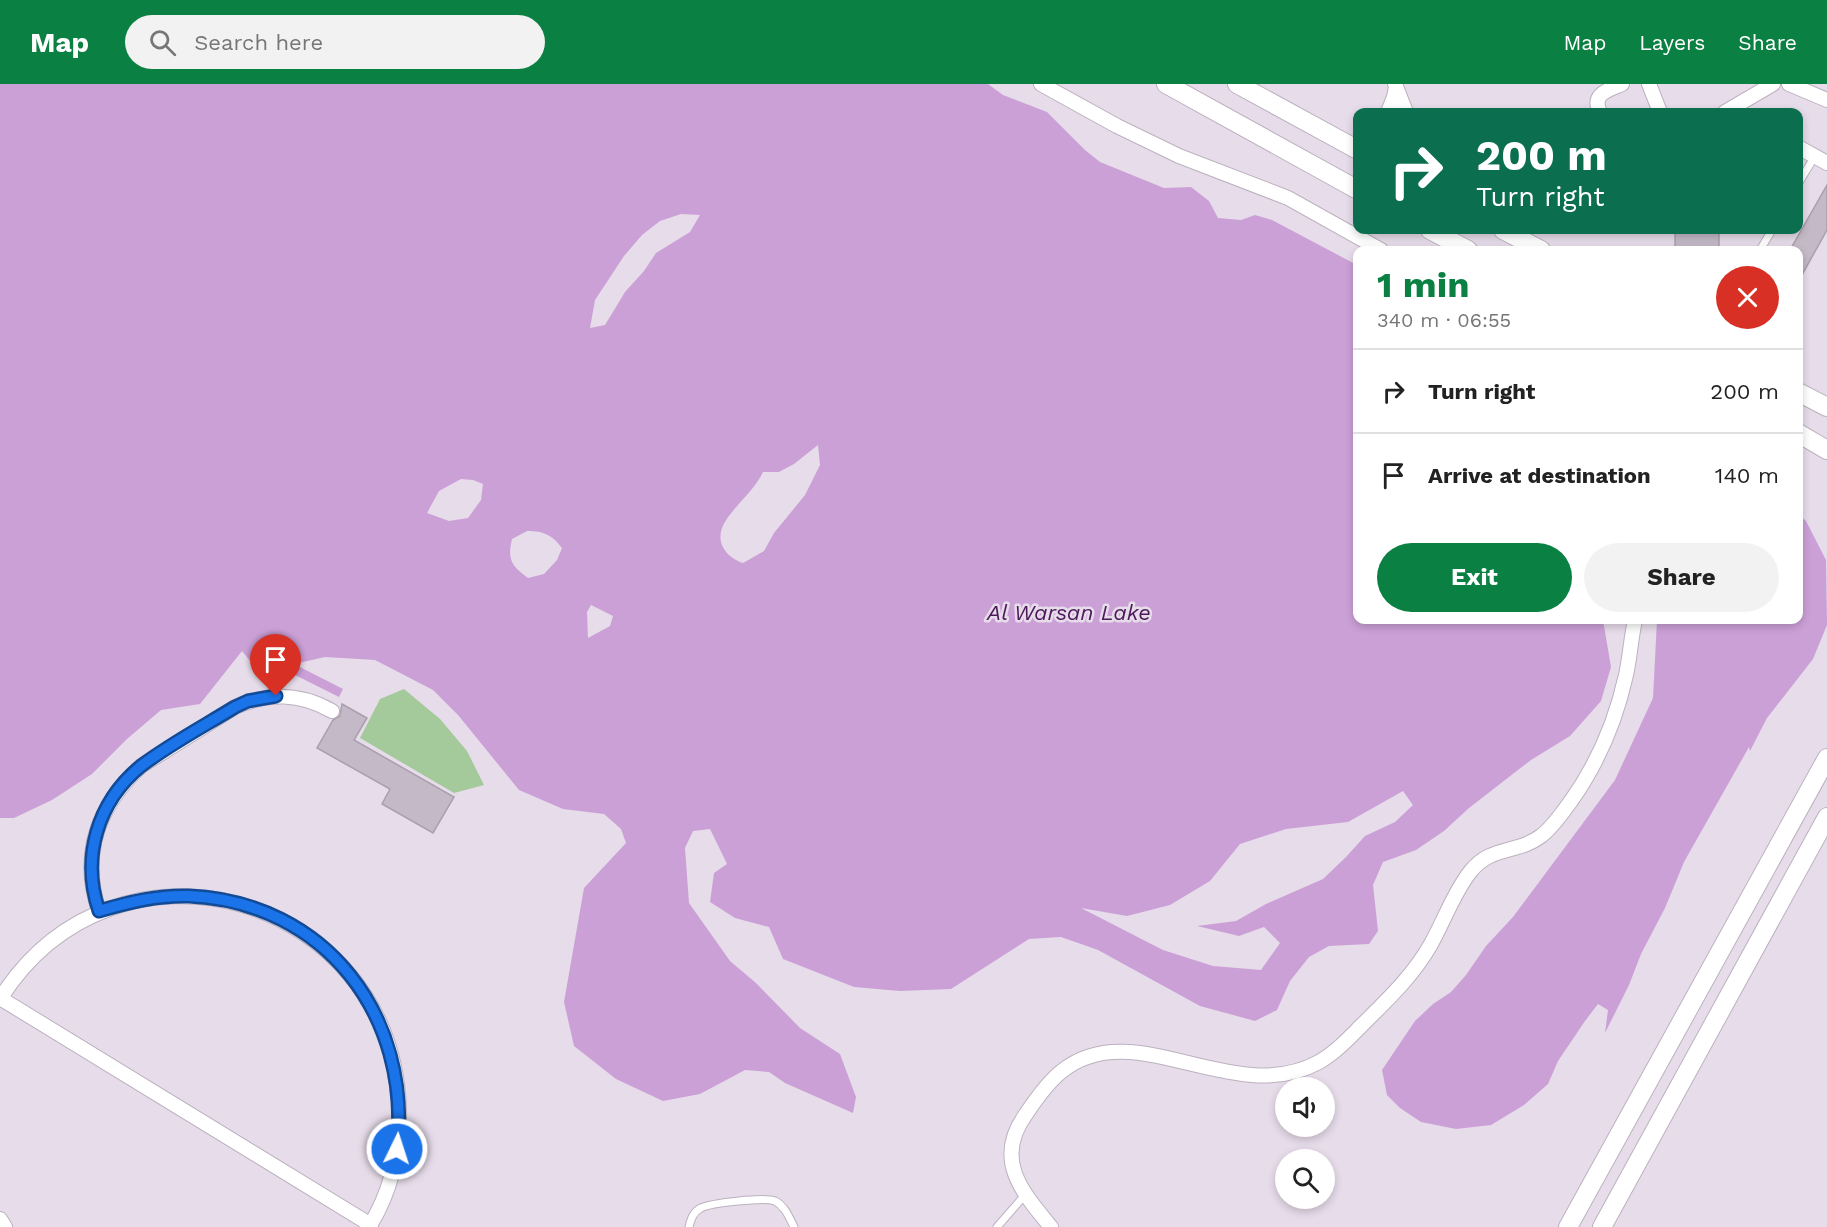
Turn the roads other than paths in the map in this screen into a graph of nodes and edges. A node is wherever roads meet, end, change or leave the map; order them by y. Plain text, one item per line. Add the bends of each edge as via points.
1 (1041, 84) edge
2 (1166, 84) edge
3 (1237, 84) edge
4 (1622, 84) edge
5 (1649, 84) edge
6 (1773, 84) edge
7 (1789, 84) edge
8 (1395, 85) edge
9 (1823, 94) edge
10 (1390, 108) edge
11 (1404, 108) edge
12 (1598, 108) edge
13 (1658, 108) edge
14 (1732, 108) edge
15 (1353, 138) edge
16 (1339, 140) junction
17 (1353, 147) edge
18 (1803, 150) edge
19 (1821, 160) edge
20 (1803, 179) edge
21 (1353, 187) edge
22 (1438, 234) edge
23 (1511, 234) edge
24 (1374, 246) edge
25 (1460, 246) edge
26 (1533, 246) edge
27 (1803, 395) edge
28 (1827, 407) edge
29 (1803, 436) edge
30 (1827, 450) edge
31 (1634, 624) edge
32 (332, 711) dead end
33 (1827, 758) edge
34 (1827, 817) edge
35 (99, 911) junction
36 (0, 998) edge
37 (1024, 1195) junction
38 (0, 1219) edge
39 (370, 1226) edge
40 (5, 1227) edge
41 (688, 1227) edge
42 (794, 1227) edge
43 (997, 1227) edge
44 (1051, 1227) edge
45 (1568, 1227) edge
46 (1602, 1227) edge

1 - 24 street via 1158,146 1287,198
2 - 21 street
3 - 16 street
4 - 12 street via 1599,96
5 - 13 street
6 - 14 street
7 - 9 street
8 - 10 street
8 - 11 street
15 - 16 street
16 - 17 street
18 - 19 street
19 - 20 lane
22 - 25 street
23 - 26 street
27 - 28 street
29 - 30 street
31 - 37 street via 1626,677 1613,722 1579,791 1541,836 1492,854 1476,865 1412,972 1334,1052 1305,1069 1273,1077 1239,1075 1124,1051 1098,1054 1072,1064 1051,1082 1015,1134 1013,1166
32 - 35 street via 291,696 248,701 141,766 108,805 95,837 91,874
33 - 45 street
34 - 46 street
35 - 36 street via 50,941 22,968
35 - 39 street via 160,897 234,902 296,928 339,962 360,987 379,1020 392,1057 399,1097 394,1165
36 - 39 street
37 - 43 lane
37 - 44 street
38 - 40 street
41 - 42 lane via 694,1213 704,1206 762,1199 781,1205

